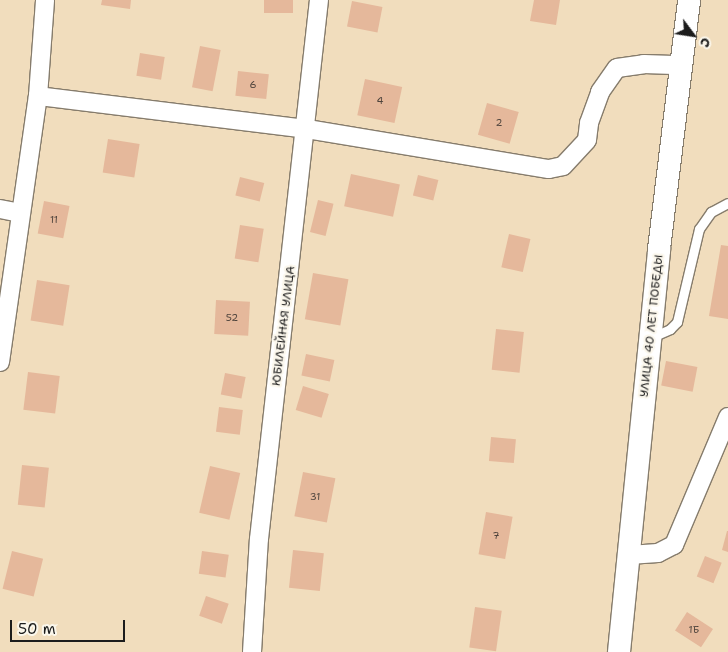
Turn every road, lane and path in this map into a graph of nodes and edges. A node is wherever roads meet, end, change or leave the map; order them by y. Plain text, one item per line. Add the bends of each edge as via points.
1 (45, 0) edge
2 (320, 0) edge
3 (689, 0) edge
4 (681, 65) junction
5 (38, 96) junction
6 (307, 129) junction
7 (728, 203) edge
8 (0, 210) edge
9 (20, 213) junction
10 (1, 338) edge
11 (650, 338) junction
12 (0, 362) edge
13 (728, 417) edge
14 (629, 555) junction
15 (252, 652) edge
16 (619, 652) edge

1 - 5 street
2 - 6 street, ЮБИЛЕЙНАЯ УЛИЦА
3 - 4 street, УЛИЦА 40 ЛЕТ ПОБЕДЫ
4 - 6 street via 644,64 617,68 600,92 589,123 587,140 563,166 549,170
4 - 11 street, УЛИЦА 40 ЛЕТ ПОБЕДЫ
5 - 6 street
5 - 9 street
6 - 15 street, ЮБИЛЕЙНАЯ УЛИЦА via 259,540
7 - 11 lane via 711,212 699,229 677,322
8 - 9 street
9 - 10 street
10 - 12 street
11 - 14 street, УЛИЦА 40 ЛЕТ ПОБЕДЫ
13 - 14 street via 674,546 658,553
14 - 16 street, УЛИЦА 40 ЛЕТ ПОБЕДЫ

